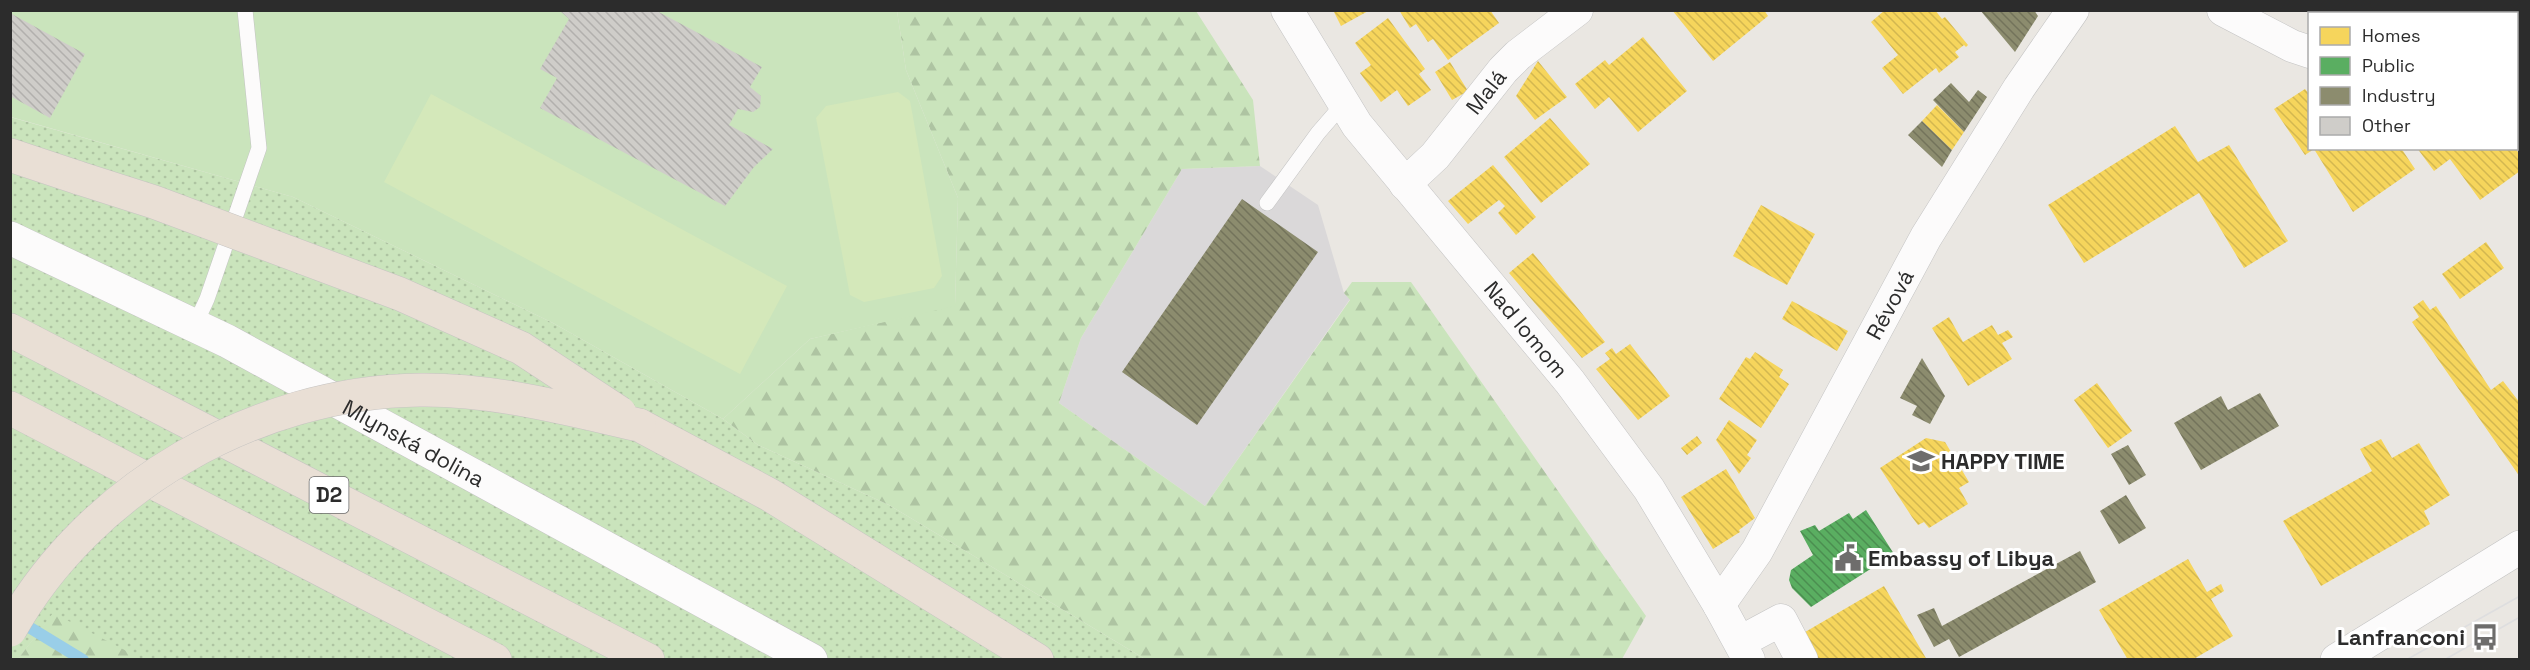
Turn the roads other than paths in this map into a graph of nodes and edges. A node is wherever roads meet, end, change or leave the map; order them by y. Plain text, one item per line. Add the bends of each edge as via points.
1 (245, 10) edge
2 (1287, 10) edge
3 (1577, 10) edge
4 (2073, 10) edge
5 (2223, 10) edge
6 (2308, 51) edge
7 (1344, 103) junction
8 (10, 155) edge
9 (1405, 184) junction
10 (1268, 203) dead end
11 (10, 238) edge
12 (194, 327) junction
13 (10, 330) edge
14 (10, 408) edge
15 (639, 425) junction
16 (2520, 547) edge
17 (1719, 605) junction
18 (10, 630) edge
19 (1744, 651) edge
20 (495, 660) edge
21 (648, 660) edge
22 (811, 660) edge
23 (1037, 660) edge
24 (1802, 660) edge
25 (2337, 660) edge

1 - 12 lane via 259,148
2 - 7 street, Nad lomom
3 - 9 street, Malá via 1518,55 1435,156
4 - 17 street, Révová via 1949,199 1757,551
5 - 6 street
7 - 9 street, Nad lomom
7 - 10 lane
8 - 15 highway, bridge via 186,214 400,294 521,348
9 - 17 street, Nad lomom via 1576,391 1649,489
11 - 12 main road, Mlynská dolina
12 - 22 main road, Mlynská dolina via 227,341
13 - 21 highway, D2
14 - 20 highway
15 - 18 highway, bridge via 517,400 420,390 352,396 276,415 197,448 135,488 90,526 51,569
15 - 23 highway via 770,495
16 - 25 main road
17 - 19 street, Nad lomom
19 - 24 street via 1781,620

